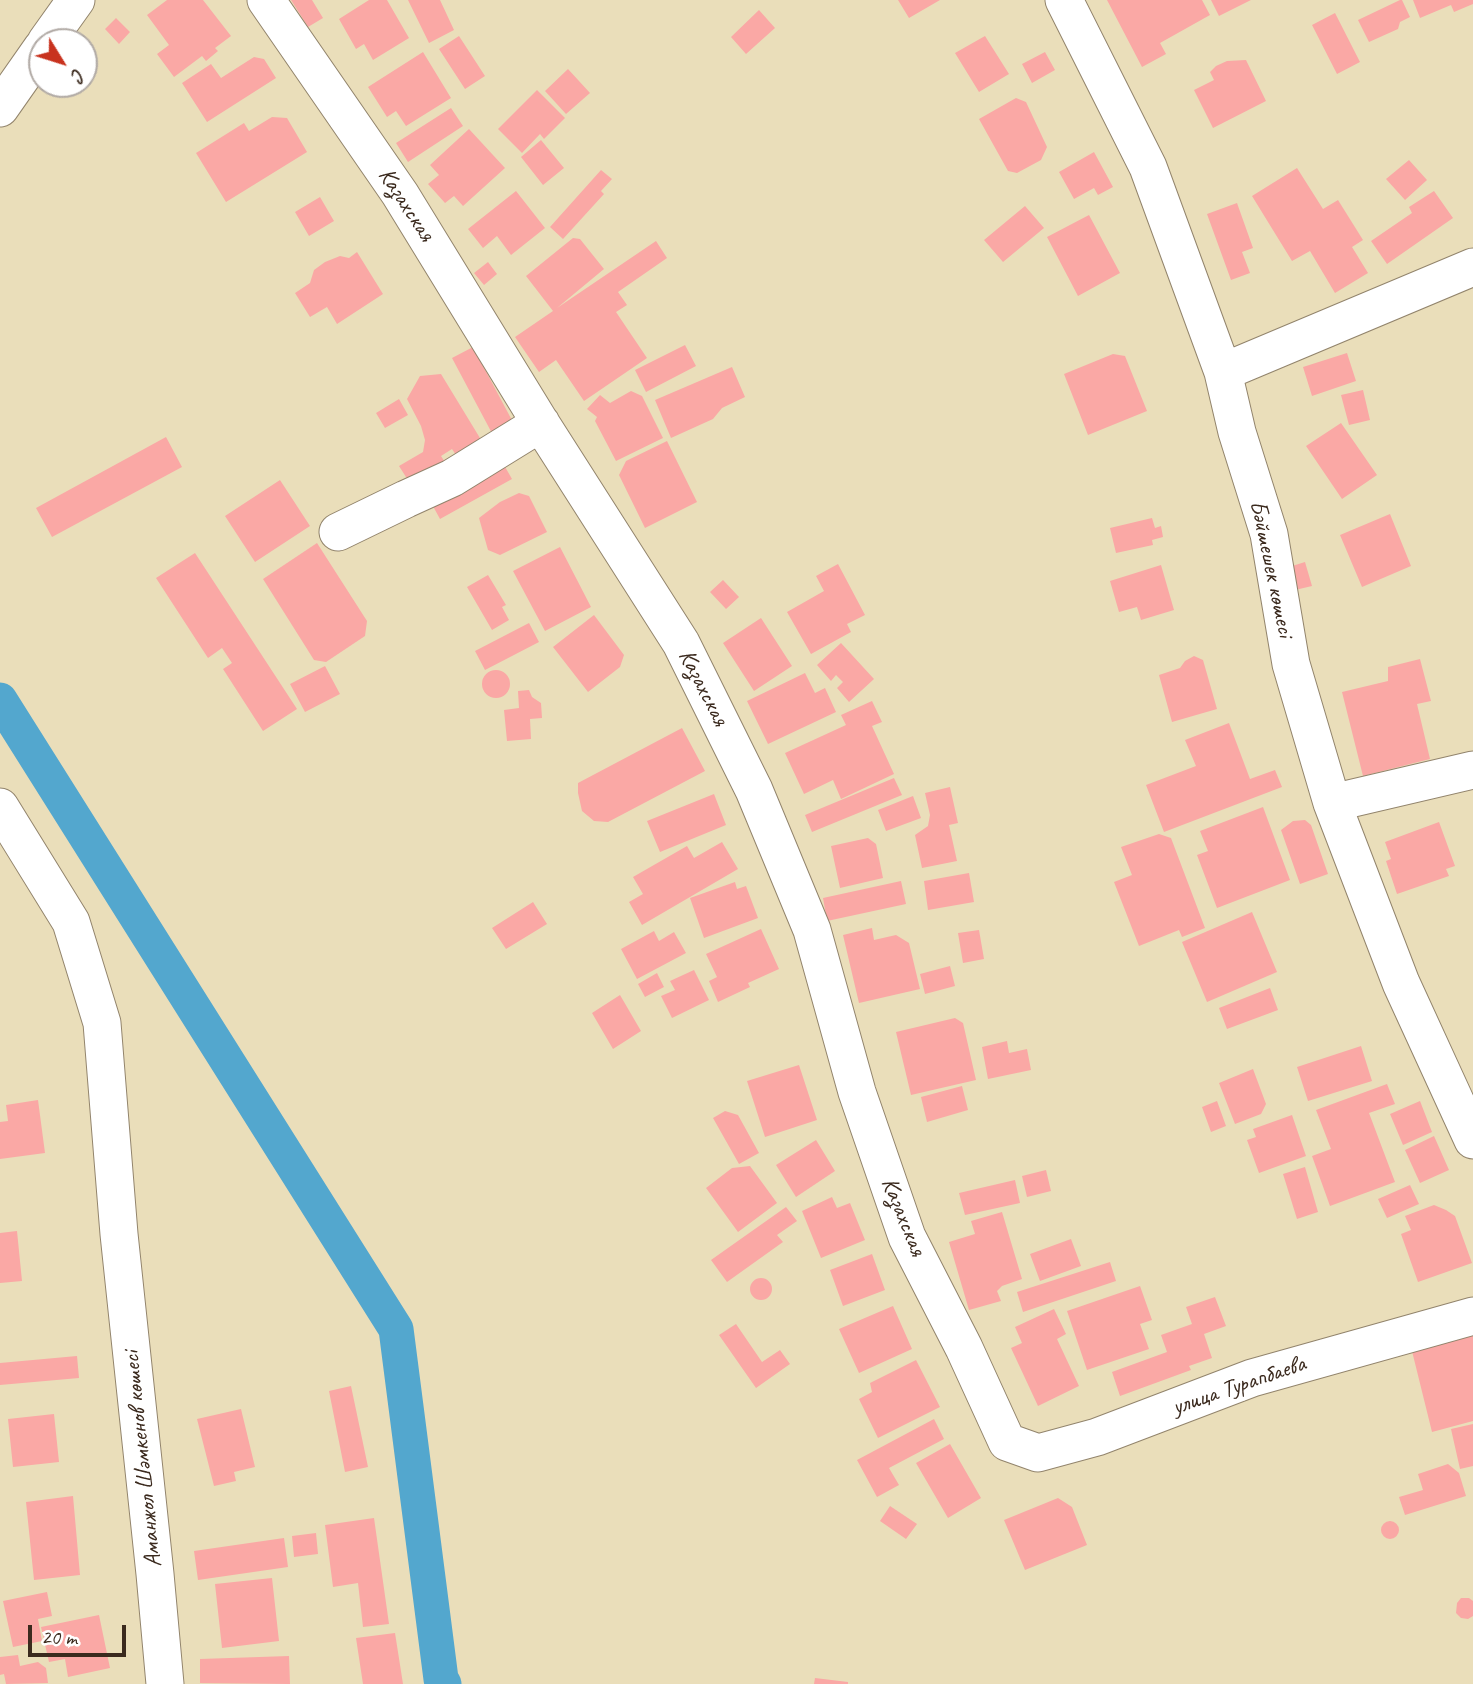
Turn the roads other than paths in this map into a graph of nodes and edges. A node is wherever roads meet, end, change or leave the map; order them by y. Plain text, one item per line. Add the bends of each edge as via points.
1 (75, 0) edge
2 (266, 0) edge
3 (1065, 0) edge
4 (56, 28) edge
5 (28, 68) edge
6 (0, 108) edge
7 (1473, 267) edge
8 (1223, 372) junction
9 (541, 423) junction
10 (338, 532) dead end
11 (1473, 770) edge
12 (1332, 803) junction
13 (0, 807) edge
14 (1473, 1140) edge
15 (1473, 1317) edge
16 (1007, 1442) joint
17 (165, 1684) edge

1 - 4 street
2 - 9 street, Казахская via 400,194
3 - 8 street, Бәйшешек көшесі via 1148,167
5 - 6 street
7 - 8 street
8 - 12 street, Бәйшешек көшесі via 1269,534 1291,664
9 - 10 street via 452,478
9 - 16 street, Казахская via 681,643 754,790 812,930 857,1092 907,1237
11 - 12 street
12 - 14 street, Бәйшешек көшесі via 1401,983
13 - 17 street, Аманжол Шәмкенов көшесі via 71,922 102,1023
15 - 16 street, улица Турапбаева via 1252,1378 1097,1437 1038,1453

